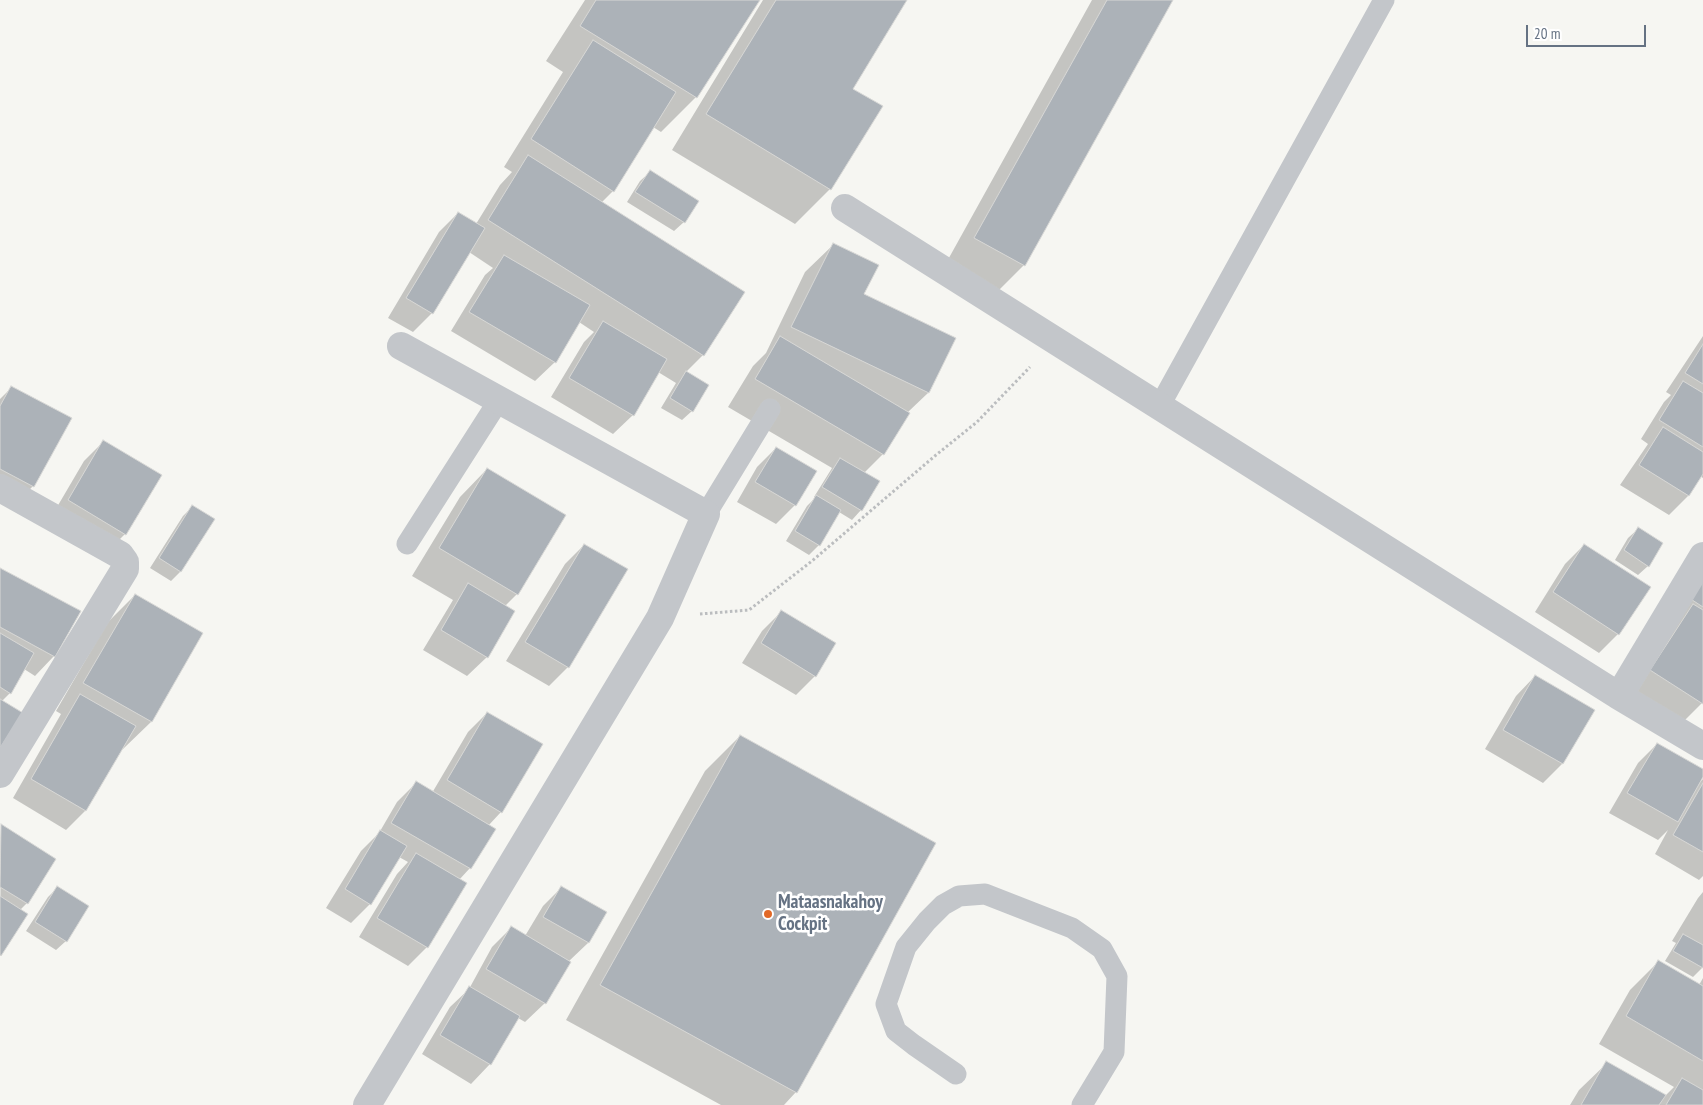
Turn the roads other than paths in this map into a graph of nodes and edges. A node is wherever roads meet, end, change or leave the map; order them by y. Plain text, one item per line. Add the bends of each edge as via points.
1 (1384, 0) edge
2 (845, 208) dead end
3 (400, 346) dead end
4 (499, 400) junction
5 (1159, 407) junction
6 (770, 409) dead end
7 (0, 488) edge
8 (706, 514) junction
9 (408, 544) dead end
10 (1703, 556) edge
11 (1618, 696) junction
12 (1703, 746) edge
13 (0, 774) edge
14 (956, 1074) dead end
15 (367, 1105) edge
16 (1082, 1105) edge

1 - 5 lane
2 - 5 street
3 - 4 street
4 - 8 street
4 - 9 lane
5 - 11 street
6 - 8 lane
7 - 13 street via 120,555 125,562 125,569
8 - 15 street via 660,618
10 - 11 street
11 - 12 street
14 - 16 lane via 896,1031 886,1004 906,947 927,921 943,905 959,896 985,894 1072,928 1102,949 1117,976 1114,1052

